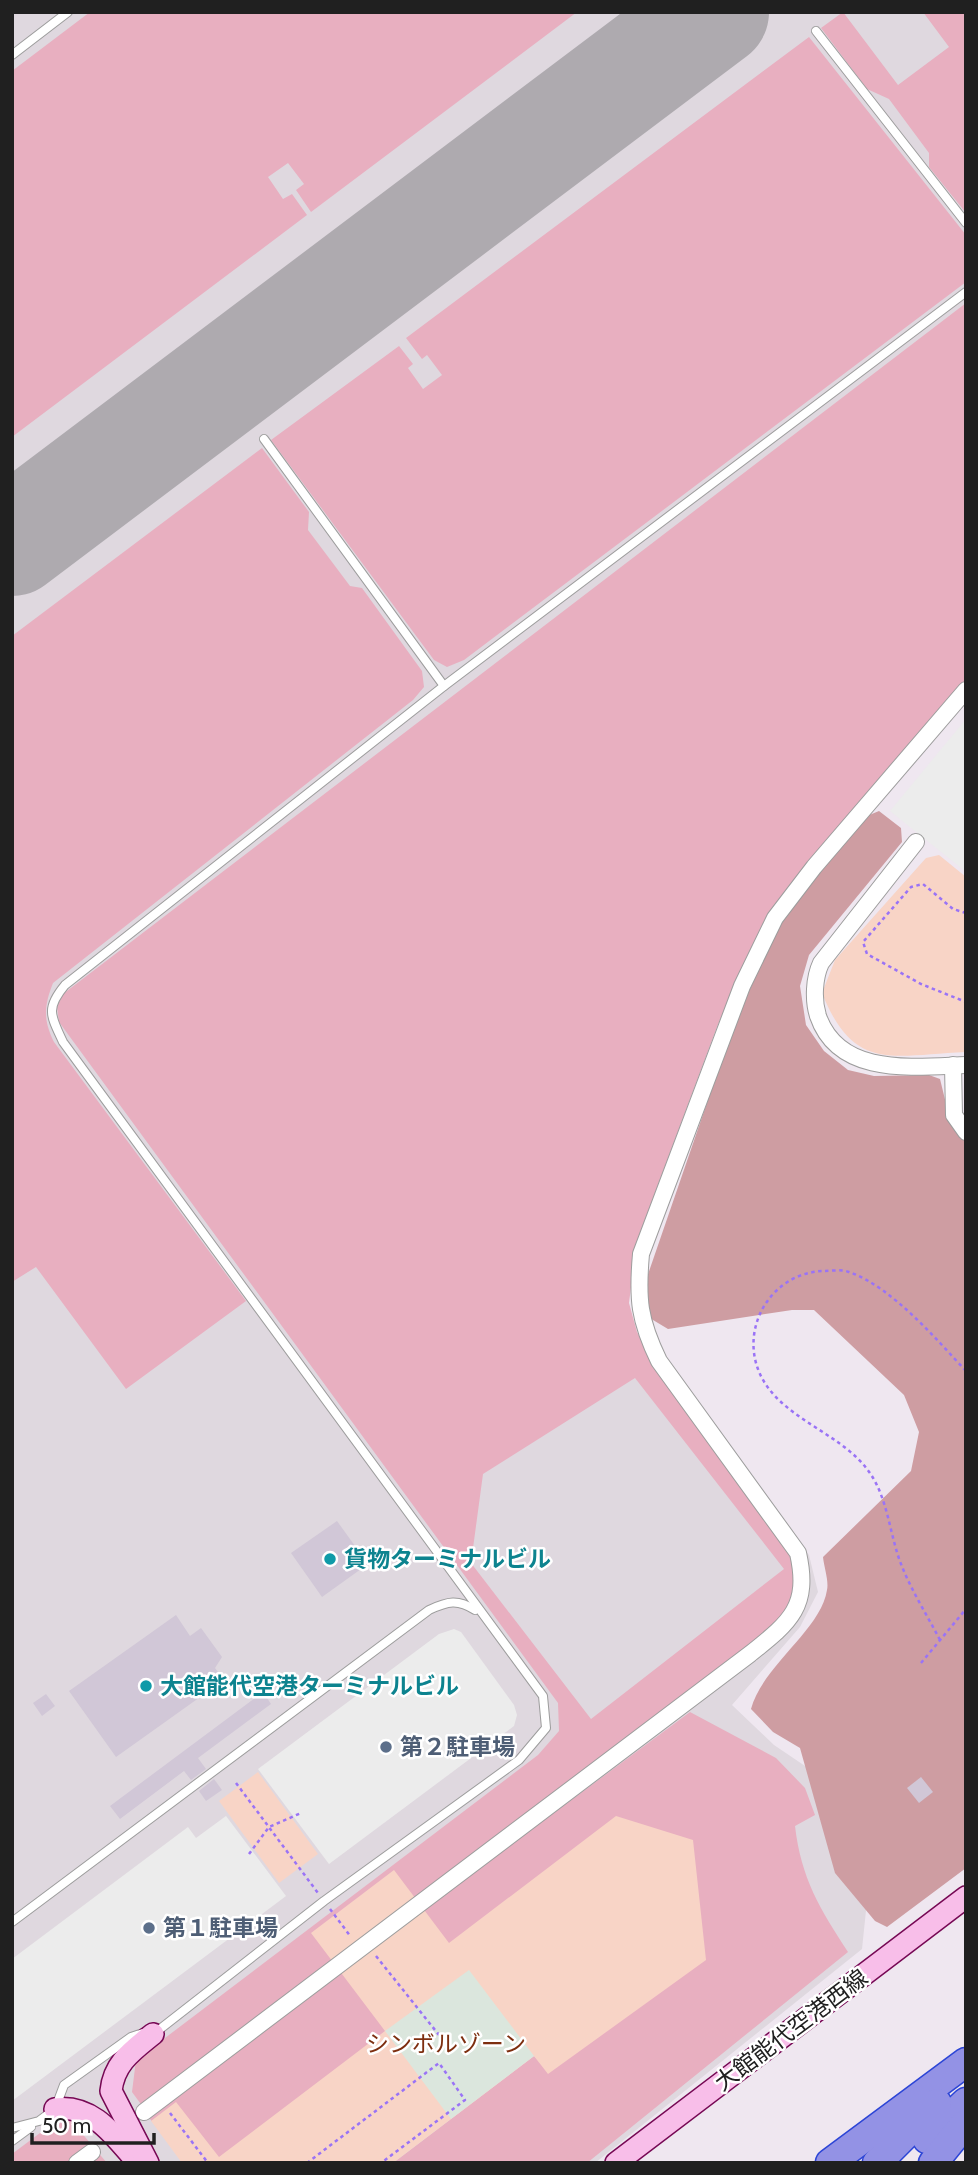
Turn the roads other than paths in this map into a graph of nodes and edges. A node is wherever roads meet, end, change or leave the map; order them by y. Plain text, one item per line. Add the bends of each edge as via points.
1 (68, 12) edge
2 (816, 31) dead end
3 (12, 55) edge
4 (966, 223) edge
5 (966, 292) edge
6 (264, 439) dead end
7 (444, 686) junction
8 (966, 690) edge
9 (916, 842) dead end
10 (959, 1065) edge
11 (966, 1132) edge
12 (481, 1613) junction
13 (966, 1897) edge
14 (12, 1922) edge
15 (153, 2034) junction
16 (966, 2062) edge
17 (966, 2077) edge
18 (966, 2102) edge
19 (144, 2112) dead end
20 (47, 2115) junction
21 (966, 2123) edge
22 (12, 2128) edge
23 (12, 2141) edge
24 (92, 2152) dead end
25 (77, 2163) edge
26 (138, 2163) edge
27 (148, 2163) edge
28 (616, 2163) edge
29 (830, 2163) edge
30 (877, 2163) edge
31 (903, 2163) edge
32 (933, 2163) edge

1 - 3 lane
2 - 4 lane
5 - 7 lane
6 - 7 lane
7 - 12 lane via 65,985 53,1000 51,1016 63,1042
8 - 19 street via 775,918 742,986 641,1254 638,1295 643,1328 653,1350 798,1553 804,1590 793,1612 775,1633
9 - 10 street via 821,963 816,975 816,1009 825,1035 851,1056 881,1066
10 - 11 street via 954,1115
12 - 14 lane via 462,1602 446,1602 429,1610
12 - 15 lane via 543,1696 546,1728 519,1760 324,1901
13 - 28 main road, 大館能代空港西線
15 - 20 lane via 131,2037 64,2085
15 - 27 main road via 124,2057 111,2091
16 - 29 highway
17 - 30 highway
18 - 31 highway
20 - 22 lane
20 - 23 lane
20 - 26 main road via 76,2108 89,2114
21 - 32 highway
24 - 25 street

